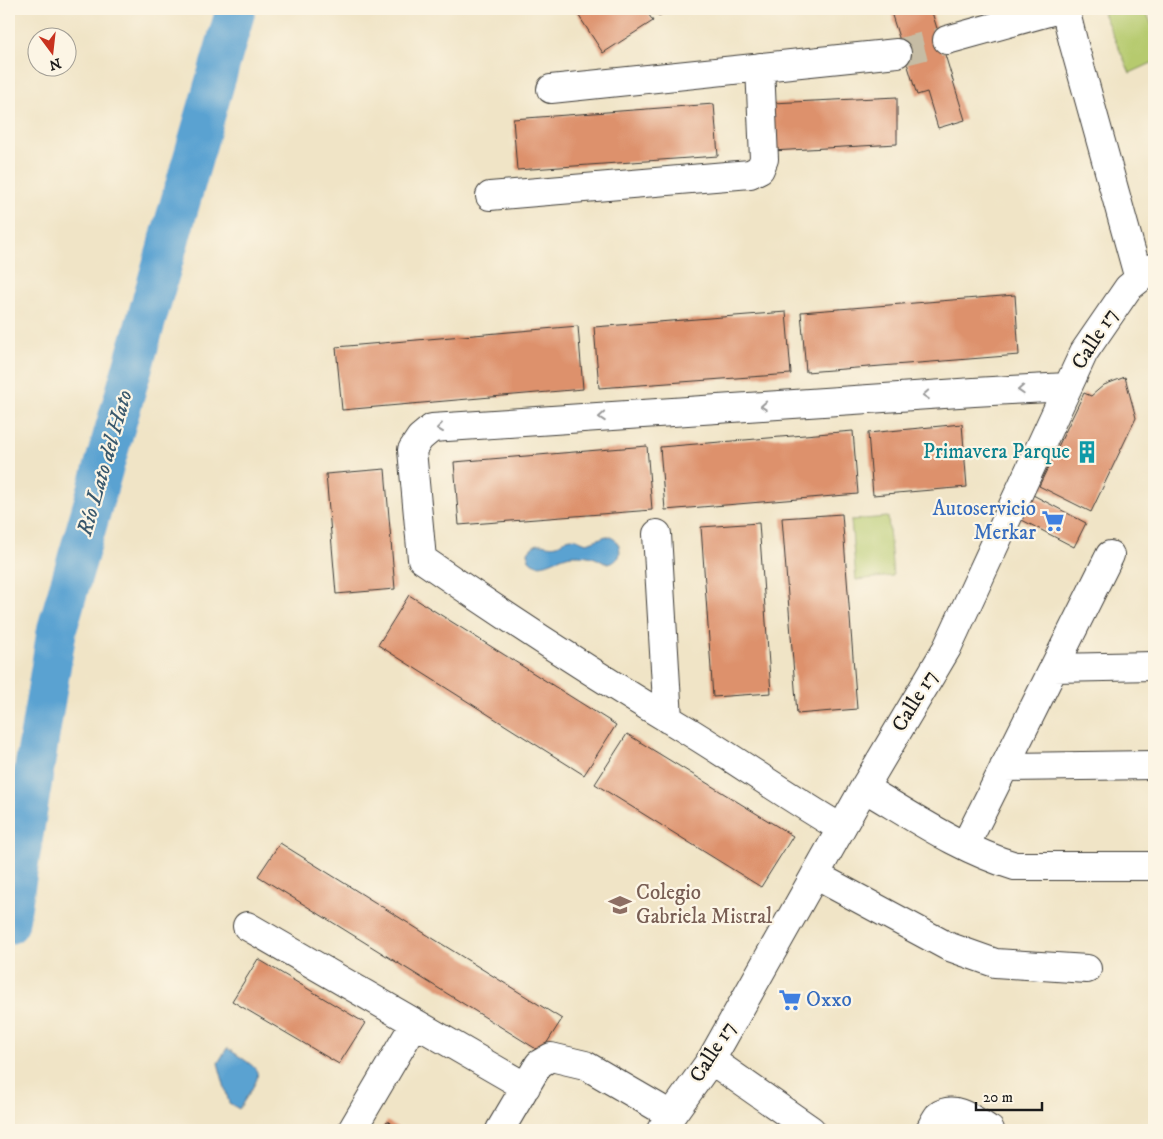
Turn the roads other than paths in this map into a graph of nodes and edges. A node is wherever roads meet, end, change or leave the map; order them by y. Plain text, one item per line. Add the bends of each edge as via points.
1 (1058, 9) edge
2 (1065, 9) edge
3 (947, 40) tunnel mouth
4 (897, 53) tunnel mouth
5 (760, 67) junction
6 (550, 89) dead end
7 (490, 196) dead end
8 (1147, 273) edge
9 (1067, 388) junction
10 (657, 534) dead end
11 (1110, 555) dead end
12 (1154, 666) edge
13 (1054, 668) junction
14 (668, 719) junction
15 (1154, 765) edge
16 (1004, 767) junction
17 (864, 788) junction
18 (841, 828) junction
19 (965, 846) junction
20 (1154, 866) edge
21 (815, 875) junction
22 (247, 926) dead end
23 (1087, 969) dead end
24 (415, 1023) junction
25 (711, 1060) junction
26 (526, 1087) junction
27 (666, 1123) edge
28 (352, 1130) edge
29 (500, 1130) edge
30 (811, 1130) edge
31 (930, 1130) edge
32 (990, 1130) edge

1 - 3 street
2 - 8 street
4 - 5 street
5 - 6 street
5 - 7 street via 764,159 760,169 750,174
8 - 9 street, Calle 17 via 1128,288 1084,352
9 -> 14 street via 432,428 420,438 412,450 422,558
9 - 17 street, Calle 17 via 947,648
10 - 14 street
11 - 13 street
12 - 13 street
13 - 16 street
14 - 18 street
15 - 16 street
16 - 19 street
17 - 18 street, Calle 17
17 - 19 street
18 - 21 street, Calle 17
19 - 20 street via 993,860 1015,866
21 - 23 street via 947,946 995,963
21 - 25 street, Calle 17
22 - 24 street
24 - 26 street
24 - 28 street
25 - 27 street, Calle 17
25 - 30 street
26 - 27 street via 539,1064 551,1057 585,1065
26 - 29 street
31 - 32 street via 937,1117 945,1112 960,1112

